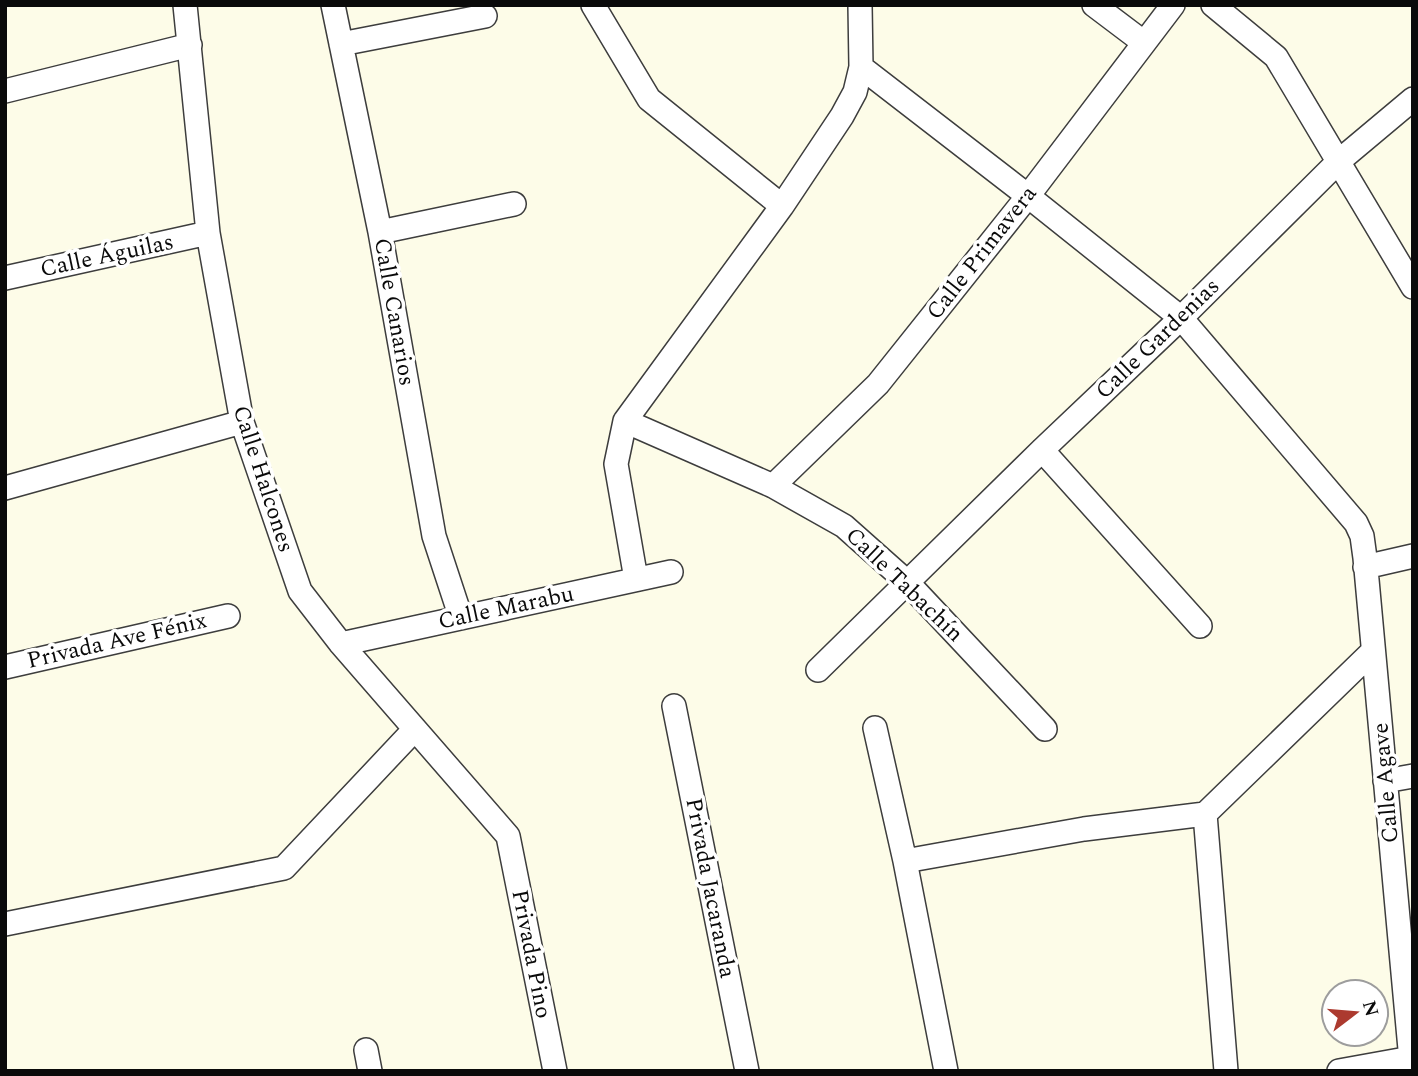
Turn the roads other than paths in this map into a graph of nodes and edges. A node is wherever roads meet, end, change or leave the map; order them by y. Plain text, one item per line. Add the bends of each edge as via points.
1 (185, 5) edge
2 (333, 5) edge
3 (593, 5) edge
4 (860, 5) edge
5 (1094, 5) edge
6 (1173, 5) edge
7 (1213, 5) edge
8 (485, 16) dead end
9 (1143, 42) junction
10 (341, 44) junction
11 (190, 46) junction
12 (861, 67) junction
13 (5, 91) edge
14 (1413, 99) edge
15 (1339, 161) junction
16 (1028, 195) junction
17 (514, 204) dead end
18 (782, 206) junction
19 (380, 232) junction
20 (208, 233) junction
21 (5, 278) edge
22 (1413, 286) edge
23 (1181, 318) junction
24 (625, 421) junction
25 (242, 422) junction
26 (1042, 450) junction
27 (773, 486) junction
28 (5, 488) edge
29 (1364, 554) junction
30 (1413, 556) edge
31 (671, 572) dead end
32 (636, 579) junction
33 (907, 582) junction
34 (228, 616) dead end
35 (461, 618) junction
36 (1200, 626) dead end
37 (341, 644) junction
38 (1373, 651) junction
39 (5, 667) edge
40 (818, 670) dead end
41 (674, 706) dead end
42 (875, 728) dead end
43 (415, 729) junction
44 (1045, 730) dead end
45 (1413, 776) edge
46 (1385, 781) junction
47 (1205, 814) junction
48 (508, 836) joint
49 (905, 861) junction
50 (5, 924) edge
51 (1409, 984) edge
52 (1412, 1064) edge
53 (555, 1071) edge
54 (747, 1071) edge
55 (946, 1071) edge
56 (1226, 1071) edge
57 (1339, 1071) edge

1 - 11 street, Calle Halcones
2 - 10 street, Calle Canarios
3 - 18 street via 649,99
4 - 12 street
5 - 9 street
6 - 9 street, Calle Primavera
7 - 15 street via 1276,57
8 - 10 street
9 - 16 street, Calle Primavera
10 - 19 street, Calle Canarios
11 - 13 street
11 - 20 street, Calle Halcones
12 - 16 street
12 - 18 street via 842,116
14 - 15 street, Calle Gardenias
15 - 22 street
15 - 23 street, Calle Gardenias
16 - 23 street
16 - 27 street, Calle Primavera via 878,384
17 - 19 street
18 - 24 street
19 - 35 street, Calle Canarios via 434,536
20 - 21 street, Calle Águilas
20 - 25 street, Calle Halcones
23 - 26 street, Calle Gardenias
23 - 29 street via 1356,523
24 - 27 street, Calle Tabachín
24 - 32 street via 616,464
25 - 28 street
25 - 37 street, Calle Halcones via 300,591
26 - 33 street, Calle Gardenias
26 - 36 street
27 - 33 street, Calle Tabachín via 844,526
29 - 30 street
29 - 38 street, Calle Agave
31 - 32 street, Calle Marabu
32 - 35 street, Calle Marabu
33 - 40 street, Calle Gardenias
33 - 44 street, Calle Tabachín
34 - 39 street, Privada Ave Fénix
35 - 37 street, Calle Marabu
37 - 43 street, Calle Halcones
38 - 46 street, Calle Agave
38 - 47 street
41 - 54 street, Privada Jacaranda
42 - 49 street
43 - 48 street, Calle Halcones
43 - 50 street via 284,868
45 - 46 street
46 - 51 street, Calle Agave
47 - 49 street via 1084,829
47 - 56 street
48 - 53 street, Privada Pino
49 - 55 street
51 - 52 street, Calle Agave
52 - 57 street

